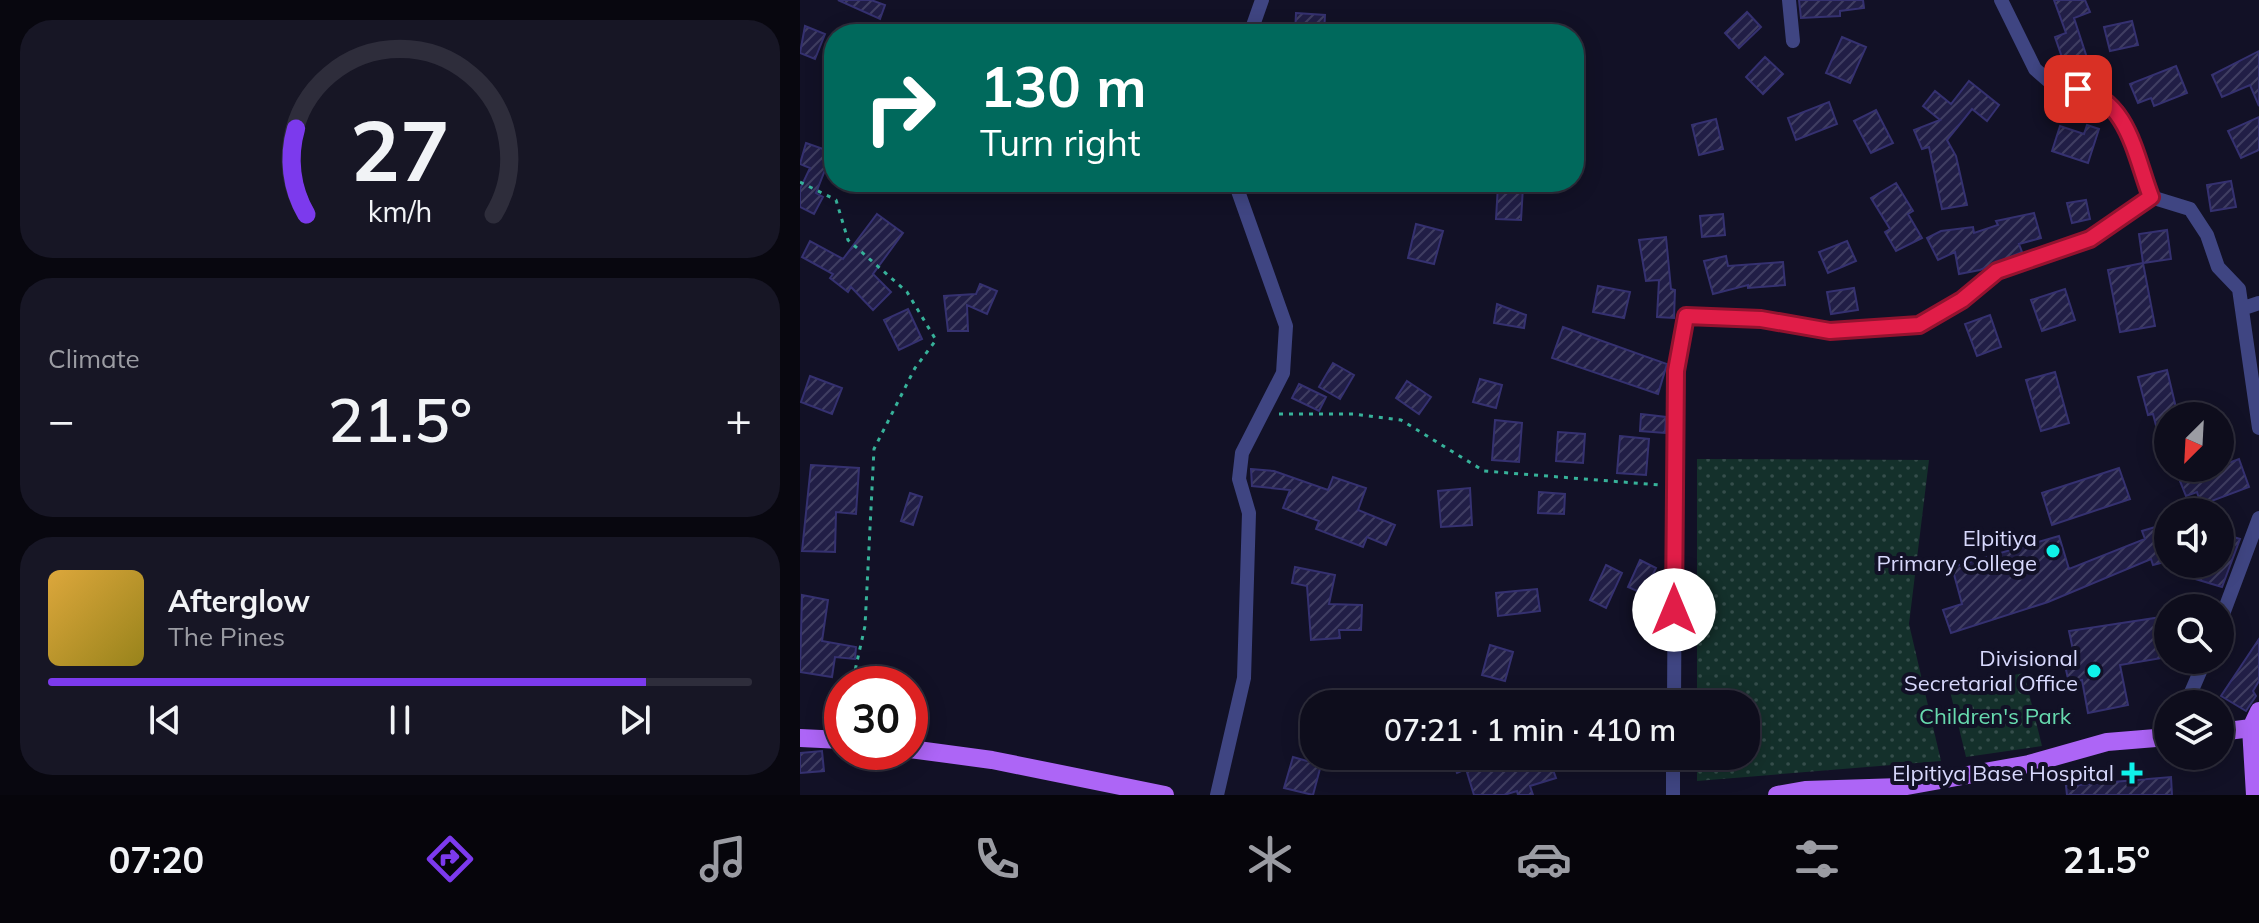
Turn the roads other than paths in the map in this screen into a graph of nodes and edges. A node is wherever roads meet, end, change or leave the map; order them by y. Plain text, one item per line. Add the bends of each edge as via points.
1 (1262, 0) edge
2 (1789, 0) edge
3 (2001, 0) edge
4 (1254, 24) edge
5 (1793, 41) dead end
6 (1238, 192) edge
7 (2151, 197) junction
8 (2259, 303) edge
9 (2244, 308) junction
10 (2255, 367) edge
11 (2259, 428) edge
12 (2259, 518) edge
13 (2230, 594) edge
14 (1674, 690) edge
15 (2255, 719) edge
16 (2234, 727) edge
17 (824, 737) edge
18 (800, 738) edge
19 (2154, 738) edge
20 (928, 751) edge
21 (1673, 770) edge
22 (1804, 793) edge
23 (1165, 795) edge
24 (1217, 795) edge
25 (1673, 795) edge
26 (1777, 795) edge
27 (2255, 795) edge

1 - 4 street
2 - 5 street
3 - 7 street via 2035,69 2051,83 2098,93 2118,111
6 - 24 street via 1286,326 1283,373 1242,453 1239,479 1249,513 1244,678
7 - 9 street via 2190,209 2207,235 2218,267 2239,289
7 - 14 street via 2090,239 1997,271 1919,325 1830,331 1761,319 1686,316 1676,371
8 - 9 street
9 - 10 street
10 - 11 street
12 - 13 street
15 - 16 main road
15 - 27 main road
17 - 18 main road
19 - 22 main road via 2107,742 2029,764 1901,787
20 - 23 main road
21 - 25 street
22 - 26 main road

